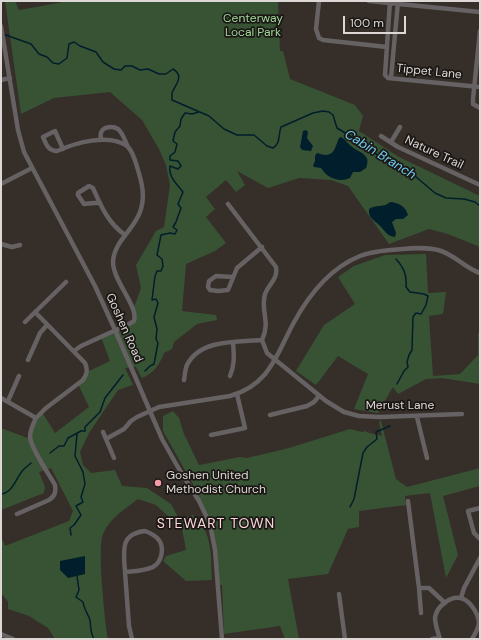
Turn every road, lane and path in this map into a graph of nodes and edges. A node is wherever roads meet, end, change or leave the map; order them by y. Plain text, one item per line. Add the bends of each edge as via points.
1 (319, 1) edge
2 (369, 1) edge
3 (390, 2) edge
4 (398, 3) edge
5 (480, 12) edge
6 (1, 28) edge
7 (480, 31) edge
8 (387, 46) junction
9 (10, 78) junction
10 (391, 78) junction
11 (1, 80) edge
12 (474, 86) junction
13 (480, 87) edge
14 (480, 108) edge
15 (400, 127) dead end
16 (381, 136) dead end
17 (101, 140) junction
18 (391, 142) junction
19 (128, 147) junction
20 (63, 149) junction
21 (32, 168) junction
22 (1, 184) edge
23 (480, 185) edge
24 (100, 203) junction
25 (228, 204) dead end
26 (125, 235) junction
27 (1, 244) edge
28 (20, 246) dead end
29 (262, 247) junction
30 (480, 273) edge
31 (233, 277) junction
32 (66, 282) dead end
33 (35, 312) junction
34 (25, 322) dead end
35 (47, 325) junction
36 (115, 330) junction
37 (262, 340) junction
38 (233, 342) junction
39 (74, 351) junction
40 (275, 359) junction
41 (28, 360) dead end
42 (19, 376) dead end
43 (230, 376) dead end
44 (184, 380) dead end
45 (237, 394) junction
46 (319, 396) junction
47 (1, 398) edge
48 (8, 401) junction
49 (150, 411) junction
50 (462, 414) dead end
51 (270, 415) dead end
52 (418, 417) junction
53 (36, 418) junction
54 (103, 432) dead end
55 (211, 435) dead end
56 (106, 439) junction
57 (114, 458) dead end
58 (427, 458) dead end
59 (408, 501) dead end
60 (480, 508) edge
61 (17, 514) dead end
62 (480, 539) edge
63 (480, 558) edge
64 (125, 572) junction
65 (419, 588) junction
66 (339, 594) dead end
67 (461, 598) junction
68 (445, 603) junction
69 (421, 613) dead end
70 (479, 621) edge
71 (1, 634) edge
72 (440, 638) edge
73 (13, 639) edge
74 (132, 639) edge
75 (222, 639) edge
76 (345, 639) edge
77 (432, 639) edge
78 (472, 639) edge

1 - 8 street via 316,29 319,38
2 - 3 street
3 - 4 street
3 - 8 street
4 - 5 street
4 - 10 street
6 - 9 street, Goshen Road
7 - 12 street
8 - 10 street, Tippet Lane via 385,75
9 - 11 street
9 - 21 street, Goshen Road via 20,138
10 - 12 street, Tippet Lane
12 - 13 street, Tippet Lane
12 - 14 street via 474,104
15 - 18 street
16 - 18 street, Nature Trail
17 - 19 street via 114,140
17 - 19 street via 103,130 112,127 121,132
17 - 20 street
18 - 23 street, Nature Trail
19 - 26 street via 143,186 143,200 138,218
20 - 20 street via 53,152 43,137 55,131
21 - 22 street
21 - 36 street, Goshen Road
24 - 24 street via 90,186 78,193 84,204
24 - 26 street via 110,221
25 - 29 street
26 - 36 street via 114,253 114,270 135,317 129,324
27 - 28 street
29 - 31 street via 240,265
29 - 37 street via 277,272 265,295 266,326
30 - 40 street via 440,250 430,248 380,251 360,256 331,274 308,300
31 - 31 street via 230,288 226,291 210,290 208,287 209,281 216,276
32 - 33 street
33 - 34 street
33 - 35 street
35 - 39 street
35 - 41 street via 40,332
36 - 39 street
36 - 49 street, Goshen Road
37 - 38 street
37 - 40 street, Merust Lane via 267,353
38 - 43 street via 235,359
38 - 44 street via 211,345 199,351 187,364
39 - 53 street via 85,363 86,376
40 - 45 street via 261,379 252,387
40 - 46 street, Merust Lane
42 - 48 street
45 - 49 street via 159,407
45 - 55 street via 245,428
46 - 51 street via 308,406
46 - 52 street, Merust Lane via 334,407 359,416
47 - 48 street
48 - 53 street
49 - 56 street via 136,417 124,429
49 - 75 street, Goshen Road via 162,439 210,524 216,550
50 - 52 street, Merust Lane
52 - 58 street
53 - 61 street via 31,432 32,444 56,491 49,500
54 - 56 street
56 - 57 street
59 - 65 street
60 - 62 street via 468,511 474,533
63 - 67 street
64 - 64 street via 124,547 131,535 145,531 158,539 162,550 158,563 147,570
64 - 74 street
65 - 68 street via 429,588
65 - 69 street
66 - 76 street
67 - 68 street via 452,598
67 - 70 street via 472,606
68 - 72 street via 435,618
70 - 78 street
71 - 73 street
72 - 77 street

